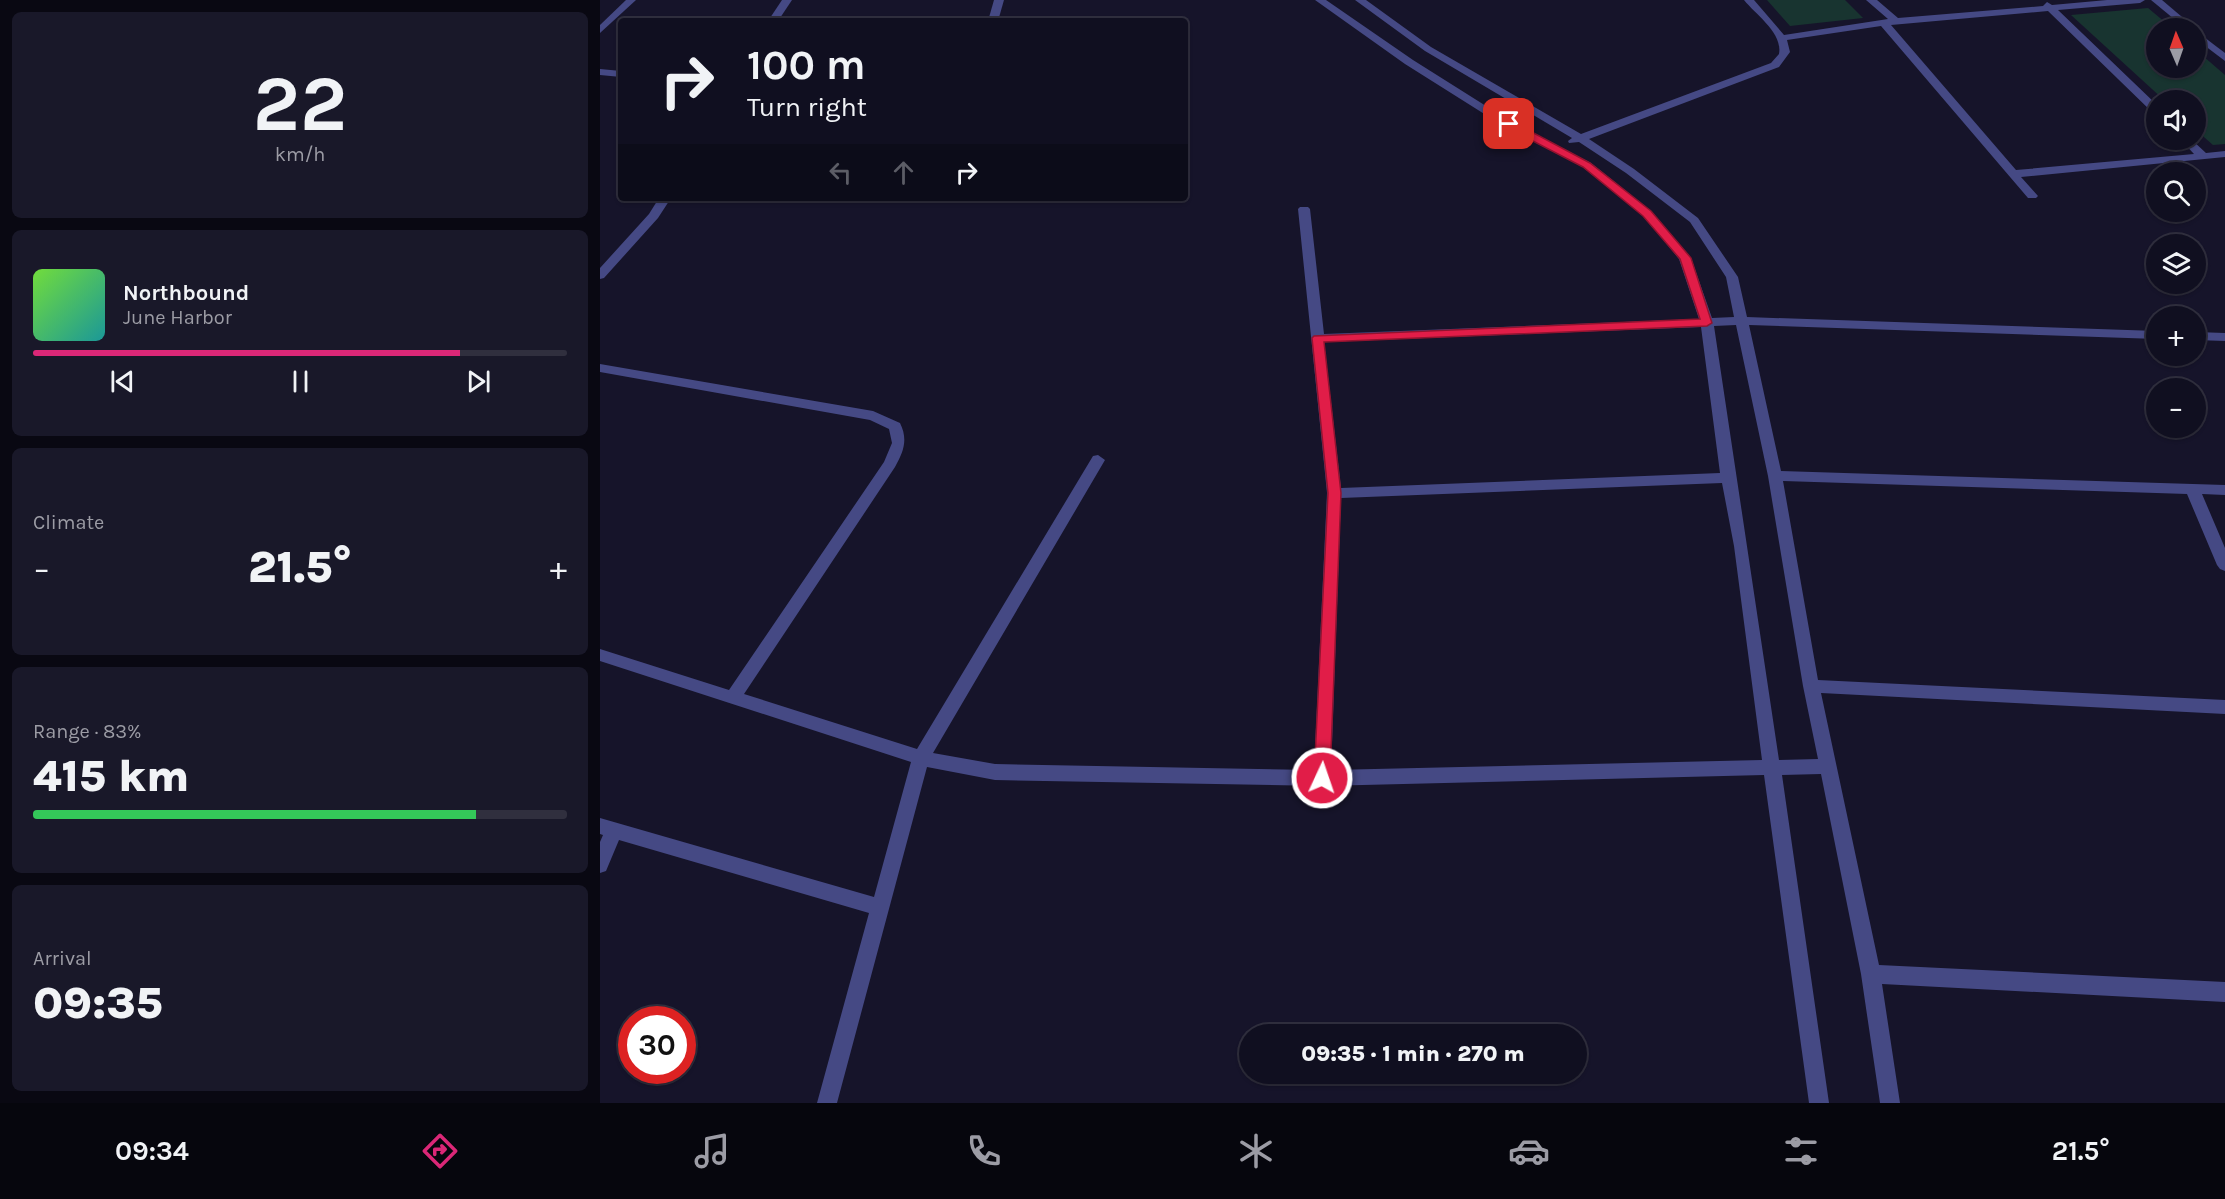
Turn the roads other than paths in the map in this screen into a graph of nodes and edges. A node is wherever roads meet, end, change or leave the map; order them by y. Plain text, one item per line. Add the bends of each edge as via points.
1 (631, 0) edge
2 (787, 0) edge
3 (999, 0) edge
4 (1320, 0) edge
5 (1360, 0) edge
6 (1749, 0) edge
7 (1871, 0) edge
8 (2042, 0) edge
9 (2140, 0) edge
10 (2156, 0) edge
11 (2051, 8) junction
12 (775, 18) edge
13 (994, 18) edge
14 (2178, 18) edge
15 (1896, 21) junction
16 (1884, 23) junction
17 (600, 30) edge
18 (1781, 38) junction
19 (2206, 42) edge
20 (2225, 58) edge
21 (600, 72) edge
22 (618, 74) edge
23 (2146, 100) edge
24 (1580, 138) junction
25 (1555, 148) junction
26 (2197, 150) edge
27 (2225, 154) edge
28 (2203, 156) junction
29 (2013, 174) junction
30 (2032, 196) dead end
31 (663, 201) edge
32 (1305, 209) dead end
33 (600, 275) edge
34 (1742, 321) junction
35 (1707, 323) junction
36 (2146, 335) edge
37 (2206, 336) edge
38 (2225, 337) edge
39 (1318, 338) junction
40 (600, 368) edge
41 (1098, 460) dead end
42 (1776, 476) junction
43 (1728, 478) junction
44 (2192, 488) junction
45 (2225, 490) edge
46 (1334, 493) junction
47 (2225, 565) edge
48 (600, 655) edge
49 (1811, 686) junction
50 (733, 698) junction
51 (2225, 707) edge
52 (921, 758) junction
53 (1827, 766) junction
54 (1772, 768) junction
55 (1322, 778) junction
56 (607, 828) edge
57 (600, 866) edge
58 (880, 907) junction
59 (1871, 974) junction
60 (2225, 992) edge
61 (827, 1103) edge
62 (1819, 1103) edge
63 (1890, 1103) edge

1 - 17 street
2 - 12 street
3 - 13 street
4 - 25 street via 1409,62
5 - 24 street via 1428,49
6 - 18 street
7 - 15 street
8 - 11 street
9 - 11 street
10 - 14 street
11 - 15 street
11 - 23 street
15 - 16 street
16 - 18 street
16 - 29 street
18 - 24 street via 1786,48 1775,65
19 - 20 street
21 - 22 street
24 - 25 street
24 - 34 street via 1694,220 1732,277
25 - 35 street via 1587,165 1647,213 1685,258
26 - 28 street
27 - 28 street
28 - 29 street
29 - 30 street
31 - 33 street
32 - 39 street
34 - 35 street
34 - 36 street
34 - 42 street
35 - 39 street
35 - 43 street
37 - 38 street
39 - 46 street
40 - 50 street via 873,416 895,426 899,443 890,463
41 - 52 street
42 - 44 street
42 - 49 street
43 - 46 street
43 - 54 street
44 - 45 street
44 - 47 street
46 - 55 street
48 - 50 street
49 - 51 street
49 - 53 street
50 - 52 street
52 - 55 street via 995,772
52 - 58 street
53 - 54 street
53 - 59 street
54 - 55 street
54 - 62 street
56 - 57 street
56 - 58 street
58 - 61 street
59 - 60 street
59 - 63 street

